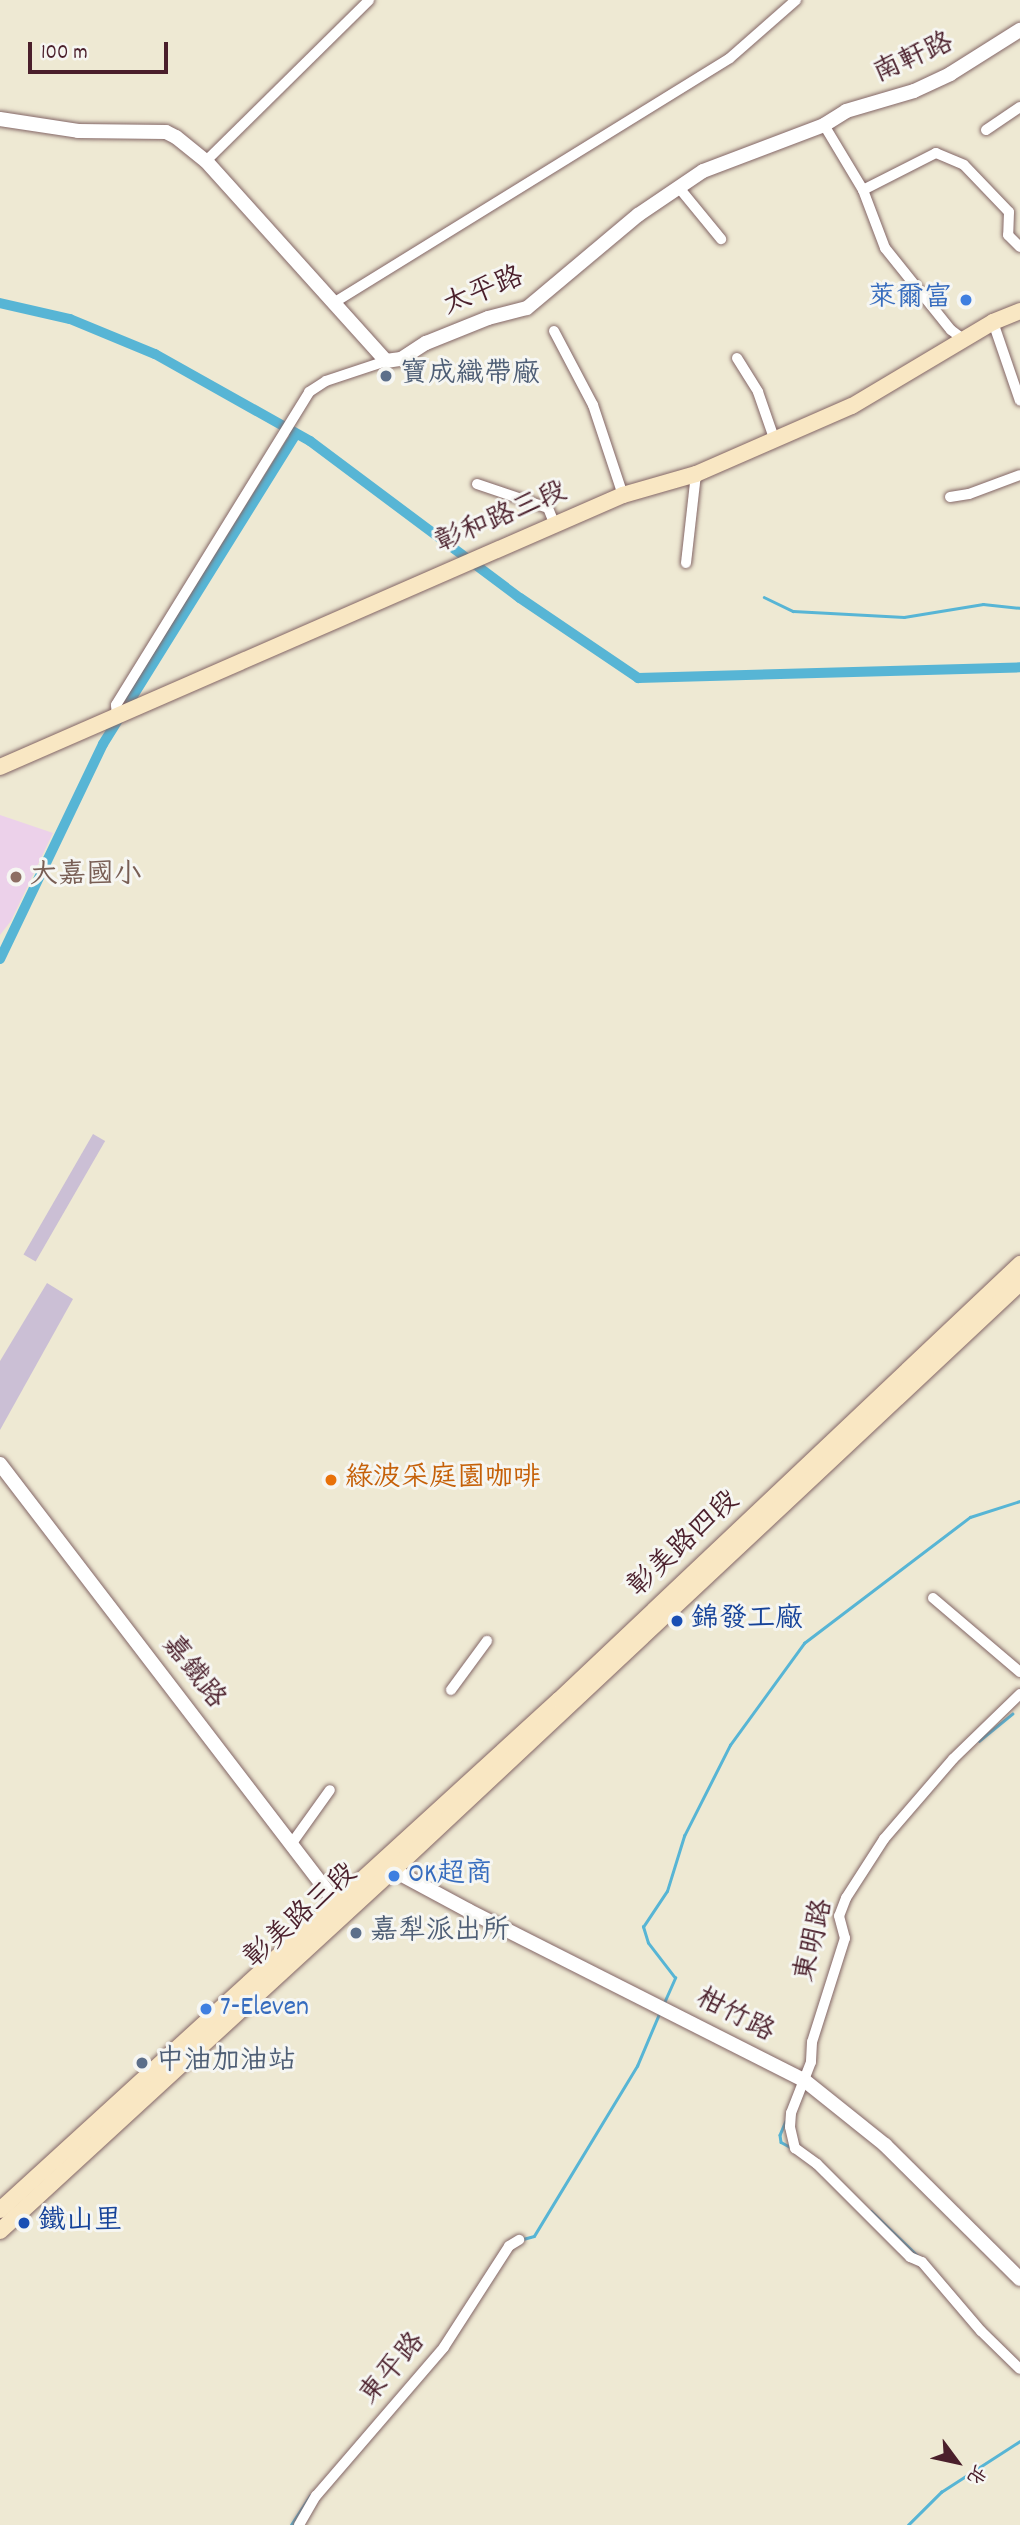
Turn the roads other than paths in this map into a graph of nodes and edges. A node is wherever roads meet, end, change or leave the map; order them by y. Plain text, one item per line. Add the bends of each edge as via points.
1 (369, 0) edge
2 (796, 0) edge
3 (1020, 31) edge
4 (1020, 107) edge
5 (0, 119) edge
6 (824, 125) junction
7 (986, 130) dead end
8 (206, 161) junction
9 (680, 189) junction
10 (863, 190) junction
11 (721, 239) dead end
12 (1020, 247) edge
13 (335, 302) junction
14 (1020, 311) edge
15 (993, 322) junction
16 (554, 331) dead end
17 (963, 340) junction
18 (737, 358) dead end
19 (386, 361) junction
20 (1020, 401) edge
21 (774, 438) junction
22 (696, 474) junction
23 (1020, 475) edge
24 (477, 484) dead end
25 (623, 495) junction
26 (950, 497) dead end
27 (555, 525) junction
28 (686, 563) dead end
29 (124, 715) junction
30 (0, 767) edge
31 (1020, 1264) edge
32 (1020, 1283) edge
33 (0, 1464) edge
34 (933, 1598) dead end
35 (487, 1641) dead end
36 (1020, 1672) edge
37 (451, 1690) dead end
38 (1020, 1694) edge
39 (330, 1790) dead end
40 (292, 1843) junction
41 (388, 1866) junction
42 (340, 1908) junction
43 (804, 2080) junction
44 (0, 2210) edge
45 (0, 2231) edge
46 (519, 2240) dead end
47 (1020, 2279) edge
48 (1020, 2369) edge
49 (299, 2525) edge

1 - 8 street
2 - 13 street via 730,58
3 - 6 street, 南軒路 via 950,74 886,102 846,111
4 - 7 street
5 - 8 street via 78,131 166,132
6 - 9 street, 太平路 via 703,171
6 - 10 street
8 - 13 street
9 - 11 street
9 - 19 street, 太平路 via 638,215 527,308 488,318 426,343 401,359
10 - 12 street via 936,153 964,164 1009,212 1008,235
10 - 17 street via 885,248
13 - 19 street
14 - 15 main road, 彰和路三段
15 - 17 main road, 彰和路三段
15 - 20 street
16 - 25 street via 593,405
17 - 21 main road, 彰和路三段 via 852,406
18 - 21 street via 758,392
19 - 29 street via 326,381 309,392 116,705
21 - 22 main road, 彰和路三段
22 - 25 main road, 彰和路三段
22 - 28 street
23 - 26 street
24 - 27 street via 548,508
25 - 27 main road, 彰和路三段
27 - 29 main road, 彰和路三段
29 - 30 main road, 彰和路三段
31 - 41 main road, 彰美路四段
32 - 41 main road, 彰美路四段
33 - 40 street, 嘉鐵路
34 - 36 street
35 - 37 street
38 - 43 street, 東明路 via 953,1759 884,1839 846,1898 839,1916 845,1938
39 - 40 street
40 - 42 street, 嘉鐵路
41 - 42 main road, 彰美路三段
41 - 43 street, 柑竹路
42 - 44 main road, 彰美路三段
42 - 45 main road, 彰美路三段
43 - 47 street, 柑竹路 via 885,2145
43 - 48 street, 東明路 via 791,2113 795,2148 817,2164 910,2257 922,2262
46 - 49 street, 東平路 via 509,2246 444,2347 316,2496

